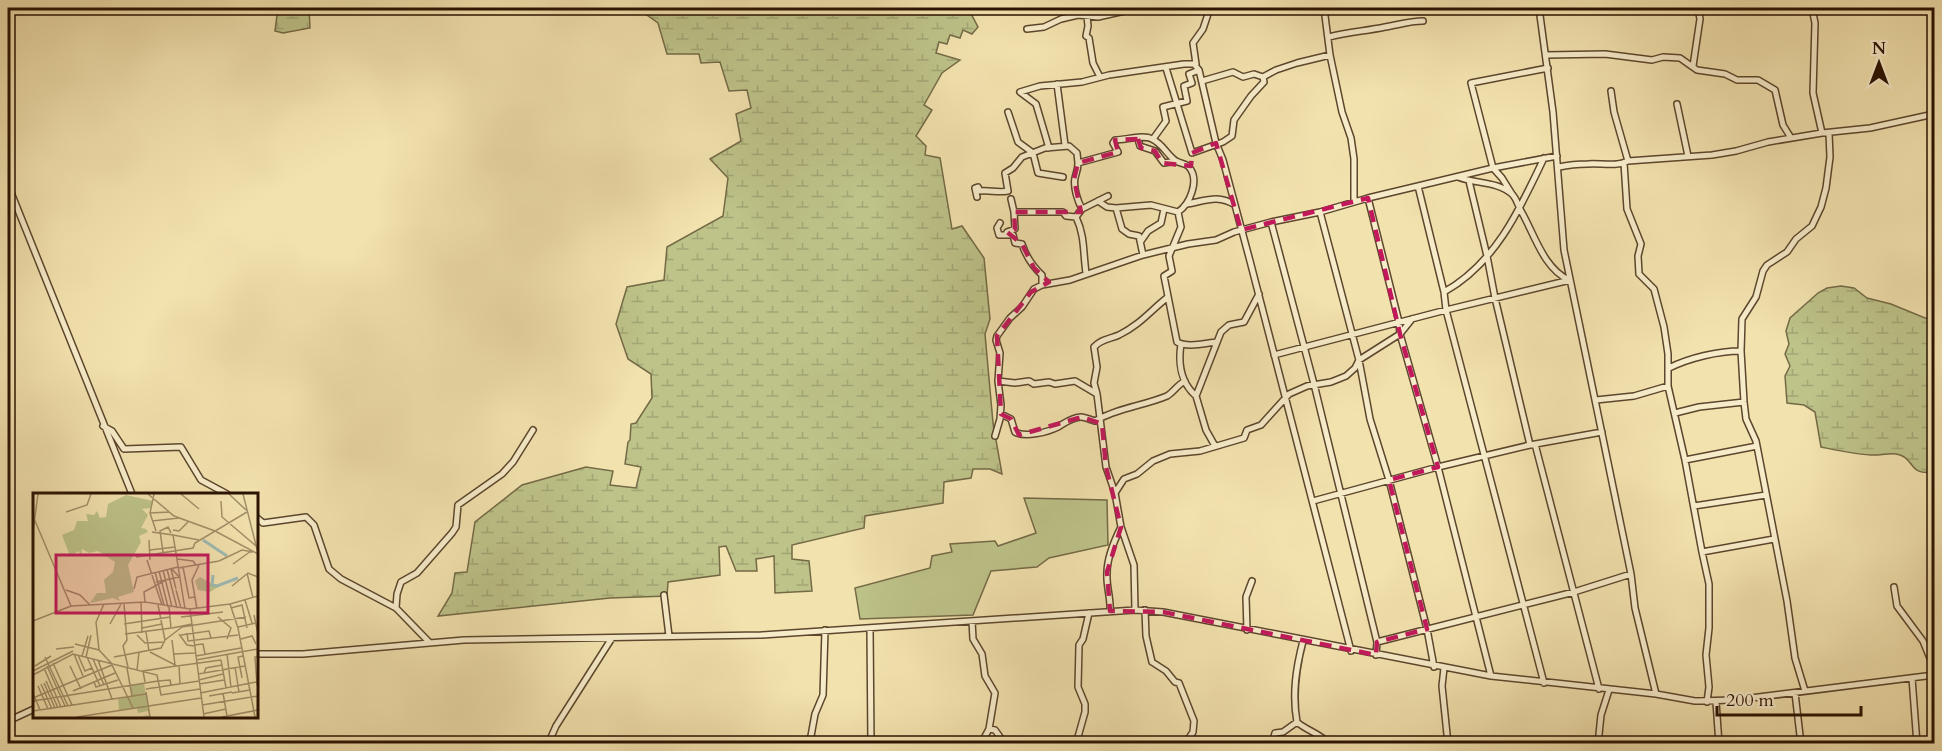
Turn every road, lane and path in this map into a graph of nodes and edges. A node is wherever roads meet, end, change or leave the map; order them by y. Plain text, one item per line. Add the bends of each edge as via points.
1 (1138, 8) edge
2 (1210, 8) edge
3 (1324, 8) edge
4 (1539, 8) edge
5 (1698, 8) edge
6 (1812, 8) edge
7 (1088, 16) junction
8 (1423, 21) dead end
9 (1027, 29) dead end
10 (1329, 37) junction
11 (1330, 55) junction
12 (1546, 55) junction
13 (1693, 66) junction
14 (1166, 68) junction
15 (1198, 68) junction
16 (1548, 68) junction
17 (1100, 77) junction
18 (1263, 77) junction
19 (1202, 81) junction
20 (1057, 84) junction
21 (1611, 91) dead end
22 (1177, 104) junction
23 (1677, 104) dead end
24 (1008, 112) dead end
25 (1935, 114) edge
26 (1822, 133) junction
27 (1829, 133) junction
28 (1791, 138) junction
29 (1137, 139) junction
30 (1153, 139) junction
31 (1216, 143) junction
32 (1065, 145) junction
33 (1049, 148) junction
34 (1034, 153) junction
35 (1192, 153) junction
36 (1557, 156) junction
37 (1688, 156) junction
38 (1544, 158) junction
39 (1176, 161) junction
40 (1626, 162) junction
41 (1078, 163) junction
42 (1558, 167) junction
43 (1190, 168) junction
44 (1492, 168) junction
45 (1063, 177) dead end
46 (1457, 177) junction
47 (1469, 181) junction
48 (8, 185) edge
49 (1418, 186) junction
50 (1512, 194) junction
51 (1108, 196) dead end
52 (977, 197) dead end
53 (1368, 198) junction
54 (1011, 199) dead end
55 (1098, 201) junction
56 (1354, 201) junction
57 (1187, 204) junction
58 (1235, 205) junction
59 (1116, 208) junction
60 (1082, 209) junction
61 (1164, 209) junction
62 (1520, 210) junction
63 (1014, 212) junction
64 (1178, 212) junction
65 (1320, 212) junction
66 (1076, 217) junction
67 (1271, 222) junction
68 (1000, 223) dead end
69 (1241, 230) junction
70 (1006, 235) junction
71 (1141, 241) junction
72 (1173, 248) junction
73 (1143, 255) junction
74 (1487, 256) junction
75 (1086, 273) junction
76 (1570, 280) junction
77 (1042, 285) junction
78 (1444, 292) junction
79 (1259, 294) junction
80 (1168, 297) junction
81 (1495, 298) junction
82 (1446, 310) junction
83 (1412, 319) junction
84 (1399, 322) junction
85 (1352, 334) junction
86 (1400, 334) junction
87 (1217, 342) junction
88 (1181, 344) junction
89 (1303, 346) junction
90 (1741, 351) junction
91 (1274, 355) junction
92 (1359, 360) junction
93 (1669, 368) junction
94 (998, 381) junction
95 (1185, 381) junction
96 (1314, 384) junction
97 (1668, 386) junction
98 (1097, 394) junction
99 (1196, 396) junction
100 (1285, 398) junction
101 (1596, 400) junction
102 (1744, 402) junction
103 (1675, 413) junction
104 (1000, 414) junction
105 (1101, 418) junction
106 (103, 426) junction
107 (533, 430) dead end
108 (1602, 432) junction
109 (995, 436) dead end
110 (1533, 445) junction
111 (1215, 446) junction
112 (1757, 446) junction
113 (1483, 456) junction
114 (1685, 460) junction
115 (1438, 467) junction
116 (1389, 480) junction
117 (131, 493) edge
118 (224, 493) edge
119 (1115, 493) junction
120 (1340, 494) junction
121 (1766, 495) junction
122 (1313, 501) junction
123 (1694, 506) junction
124 (258, 519) edge
125 (1121, 527) junction
126 (1774, 539) junction
127 (1702, 552) junction
128 (1631, 574) junction
129 (1252, 581) dead end
130 (1894, 587) dead end
131 (1574, 592) junction
132 (664, 595) dead end
133 (1524, 604) junction
134 (396, 608) junction
135 (1135, 610) junction
136 (1145, 610) junction
137 (1110, 611) junction
138 (1089, 613) junction
139 (1475, 617) junction
140 (972, 621) junction
141 (870, 628) junction
142 (1427, 629) junction
143 (825, 630) junction
144 (1247, 630) junction
145 (669, 636) junction
146 (612, 638) junction
147 (1303, 641) junction
148 (429, 642) junction
149 (1377, 642) junction
150 (1351, 651) junction
151 (258, 654) edge
152 (1376, 655) junction
153 (1434, 667) junction
154 (1444, 668) junction
155 (1935, 668) edge
156 (1935, 675) edge
157 (1491, 676) junction
158 (1912, 678) junction
159 (1544, 683) junction
160 (1599, 689) junction
161 (1609, 690) junction
162 (1805, 691) junction
163 (1795, 693) junction
164 (1656, 694) junction
165 (1707, 702) junction
166 (1716, 702) junction
167 (33, 709) edge
168 (8, 720) edge
169 (1297, 722) junction
170 (989, 729) junction
171 (873, 742) edge
172 (548, 744) edge
173 (807, 744) edge
174 (981, 744) edge
175 (1005, 744) edge
176 (1076, 744) edge
177 (1185, 744) edge
178 (1272, 744) edge
179 (1329, 744) edge
180 (1448, 744) edge
181 (1598, 744) edge
182 (1719, 744) edge
183 (1801, 744) edge
184 (1917, 744) edge

1 - 7 street
2 - 15 street via 1193,43
3 - 10 street
4 - 12 street
5 - 13 street
6 - 26 street via 1814,93
7 - 9 street via 1078,15
7 - 17 street via 1086,36
8 - 10 street
10 - 11 street
11 - 18 street
11 - 56 street via 1351,138 1356,179
12 - 13 street via 1605,54 1652,60 1671,57
12 - 16 street
13 - 28 street via 1737,80 1766,84 1774,90 1783,125
14 - 15 street via 1192,63
14 - 17 street
14 - 22 street
15 - 19 street
15 - 22 street via 1189,74 1192,83 1184,86 1187,101
16 - 36 street
16 - 44 street via 1471,83
17 - 20 street
18 - 19 street via 1243,77 1233,72
18 - 31 street via 1264,82 1234,120 1232,136
19 - 31 street
20 - 32 street
20 - 33 street via 1020,92 1036,104
21 - 40 street
22 - 30 street via 1163,107 1166,121
22 - 35 street
23 - 37 street
24 - 34 street via 1018,142
25 - 27 street
26 - 27 street
26 - 28 street
27 - 90 street via 1830,157 1821,207 1812,226 1763,271 1756,297 1742,319
28 - 37 street via 1736,151
29 - 30 street
29 - 39 street via 1140,146 1155,151 1164,163
29 - 41 street via 1115,140 1118,152
30 - 39 street
31 - 35 street
31 - 58 street
32 - 33 street
32 - 41 street via 1077,153
33 - 34 street
34 - 45 street via 1038,173
34 - 52 street via 1022,157 1005,173 1008,191 980,191 978,187
35 - 43 street
36 - 38 street
36 - 42 street
37 - 40 street
38 - 44 street
38 - 62 street
39 - 43 street
40 - 42 street
40 - 93 street via 1627,209 1641,244 1640,274 1654,289 1658,301
41 - 60 street via 1074,179
42 - 76 street via 1562,236
43 - 57 street via 1193,188
44 - 46 street
44 - 50 street
46 - 47 street
46 - 49 street
47 - 50 street via 1494,184
47 - 74 street
48 - 106 street
49 - 53 street
49 - 78 street
50 - 62 street
51 - 55 street
53 - 56 street
53 - 84 street
54 - 63 street
55 - 59 street
55 - 60 street
56 - 65 street
57 - 58 street via 1216,198
57 - 64 street
58 - 69 street
59 - 61 street via 1151,205
59 - 71 street via 1122,230 1139,236
60 - 66 street
61 - 64 street
61 - 71 street via 1161,224 1148,231
62 - 74 street
62 - 76 street via 1539,248 1561,276
63 - 66 street via 1063,212
63 - 70 street via 1015,229
64 - 72 street via 1181,227
65 - 67 street
65 - 85 street
66 - 75 street via 1083,232
67 - 69 street
67 - 89 street
68 - 70 street via 999,235
69 - 72 street via 1216,240
69 - 79 street
70 - 77 street via 1013,235 1015,243 1022,244 1042,275
71 - 73 street
72 - 73 street
72 - 80 street via 1169,256 1172,271 1164,276
73 - 75 street
74 - 78 street via 1471,274
74 - 81 street
75 - 77 street
76 - 81 street
76 - 101 street
77 - 94 street via 1031,292 999,332
78 - 82 street
79 - 87 street via 1244,322 1229,325
79 - 91 street
80 - 88 street via 1177,342
80 - 98 street via 1143,321 1094,347
81 - 82 street
81 - 110 street
82 - 83 street
82 - 113 street
83 - 84 street
83 - 86 street
84 - 85 street
84 - 86 street
85 - 89 street
85 - 92 street
86 - 92 street
86 - 115 street
87 - 88 street
87 - 99 street
88 - 95 street
89 - 91 street
89 - 96 street
90 - 93 street
90 - 102 street
91 - 100 street
92 - 96 street via 1346,376
92 - 116 street via 1370,418
93 - 97 street
94 - 98 street via 1075,381
94 - 104 street
95 - 99 street
95 - 105 street via 1169,395
96 - 100 street
96 - 120 street
97 - 101 street via 1634,396
97 - 103 street
98 - 105 street
99 - 111 street
100 - 111 street via 1261,425 1247,430 1244,438
100 - 122 street
101 - 108 street
102 - 103 street
102 - 112 street
103 - 114 street
104 - 105 street via 1011,419 1014,432 1019,435 1056,428 1082,417 1095,422
104 - 109 street
105 - 119 street via 1106,466
106 - 117 street
106 - 118 street via 112,431 124,449 181,447 201,480
107 - 134 street via 502,474 458,505 452,533 417,573 398,586
108 - 110 street
108 - 128 street
110 - 113 street
110 - 131 street
111 - 119 street via 1153,461 1124,479
112 - 114 street
112 - 121 street
113 - 115 street
113 - 133 street
114 - 123 street
115 - 116 street
115 - 139 street
116 - 120 street
116 - 142 street
119 - 125 street
120 - 122 street
120 - 149 street
121 - 123 street
121 - 126 street
122 - 150 street
123 - 127 street
124 - 134 street via 262,523 306,518 314,525 328,569
125 - 135 street via 1134,565
125 - 137 street via 1107,572
126 - 127 street
126 - 162 street via 1795,658
127 - 165 street via 1709,584
128 - 131 street
128 - 164 street via 1635,608
129 - 144 street via 1246,597
130 - 155 street via 1897,606 1923,641
131 - 133 street
131 - 160 street
132 - 145 street
133 - 139 street
133 - 159 street
134 - 148 street
135 - 136 street
135 - 137 street
136 - 144 street
136 - 177 street via 1152,662 1179,683 1193,716 1193,732
137 - 138 street
138 - 140 street
138 - 176 street via 1079,645 1078,687 1085,712
139 - 142 street
139 - 157 street
140 - 141 street
140 - 170 street via 973,639 995,693
141 - 143 street
141 - 171 street
142 - 149 street
142 - 153 street
143 - 145 street
143 - 173 street via 823,695
144 - 147 street
145 - 146 street
146 - 148 street
146 - 172 street
147 - 150 street
147 - 169 street via 1294,691
148 - 151 street via 303,654
149 - 152 street
150 - 152 street
152 - 153 street
153 - 154 street
154 - 157 street
154 - 180 street
156 - 158 street
157 - 159 street
158 - 162 street
158 - 184 street
159 - 160 street
160 - 161 street
161 - 164 street
161 - 181 street
162 - 163 street
163 - 166 street
163 - 183 street
164 - 165 street
165 - 166 street
166 - 182 street
167 - 168 street
169 - 178 street via 1275,733
169 - 179 street
170 - 174 street
170 - 175 street via 995,730

